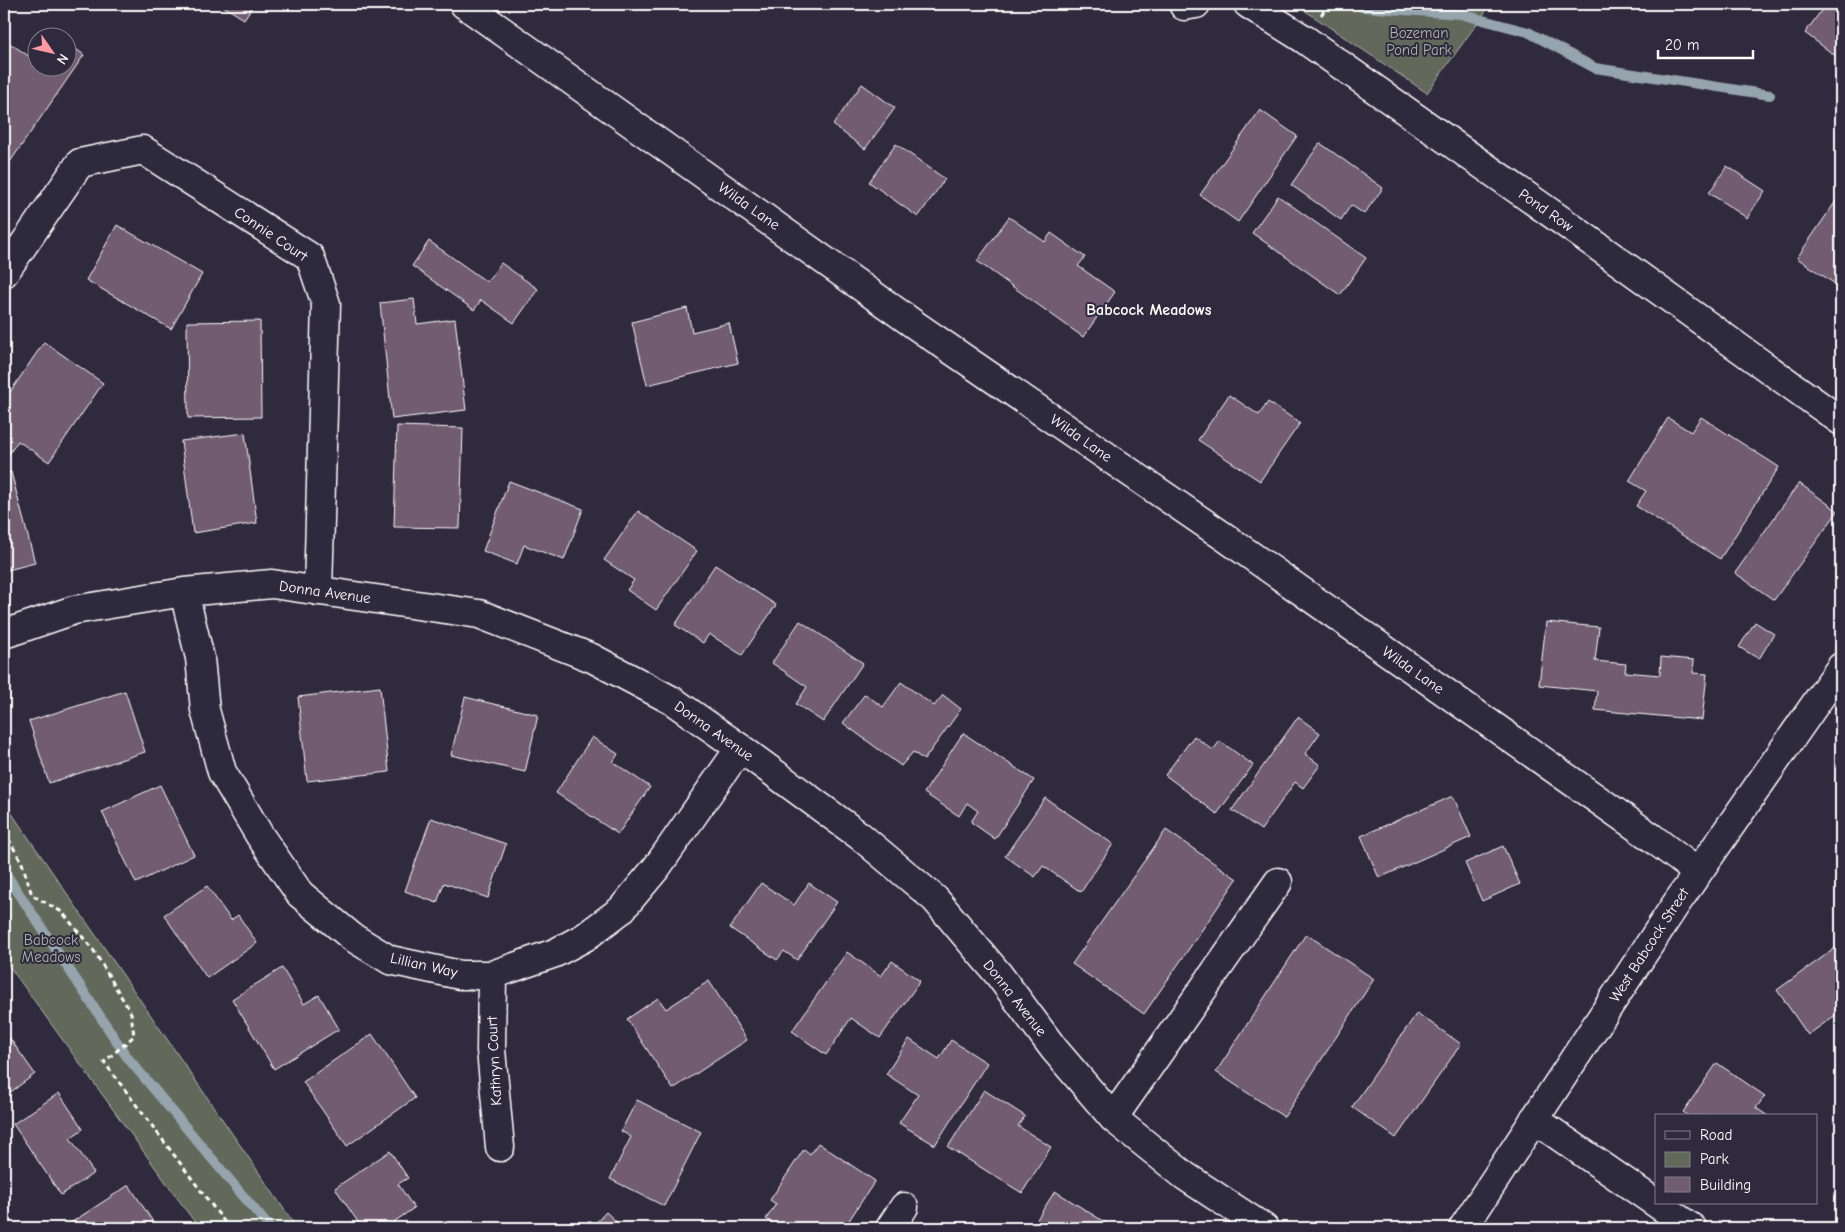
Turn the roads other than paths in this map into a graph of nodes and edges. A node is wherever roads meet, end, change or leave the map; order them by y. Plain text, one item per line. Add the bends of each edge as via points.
1 (464, 4) edge
2 (1248, 4) edge
3 (4, 273) edge
4 (1841, 421) edge
5 (318, 591) junction
6 (184, 592) junction
7 (4, 634) edge
8 (1841, 667) edge
9 (740, 748) junction
10 (1697, 872) junction
11 (1278, 882) dead end
12 (492, 975) junction
13 (1114, 1118) junction
14 (1534, 1119) junction
15 (500, 1147) dead end
16 (1655, 1202) edge
17 (1657, 1204) edge
18 (1264, 1228) edge
19 (1463, 1228) edge
20 (1692, 1228) edge

1 - 10 street, Wilda Lane via 918,327 1226,538
2 - 4 street, Pond Row via 1312,45 1590,240
3 - 5 street, Connie Court via 80,163 143,150 310,257 326,304
5 - 6 street, Donna Avenue via 272,584
5 - 9 street, Donna Avenue via 479,614 592,658 673,701
6 - 7 street, Donna Avenue via 74,610
6 - 12 street, Lillian Way via 200,658 205,710 222,772 300,894 352,937 390,960 460,975
8 - 10 street, West Babcock Street
9 - 12 street, Lillian Way via 656,867 621,910 586,937 555,953
9 - 13 street, Donna Avenue via 860,836 935,899 1054,1049
10 - 14 street, West Babcock Street
11 - 13 street
12 - 15 street, Kathryn Court via 491,1050
13 - 18 street, Donna Avenue via 1185,1176
14 - 16 street
14 - 19 street, West Babcock Street
17 - 20 street

